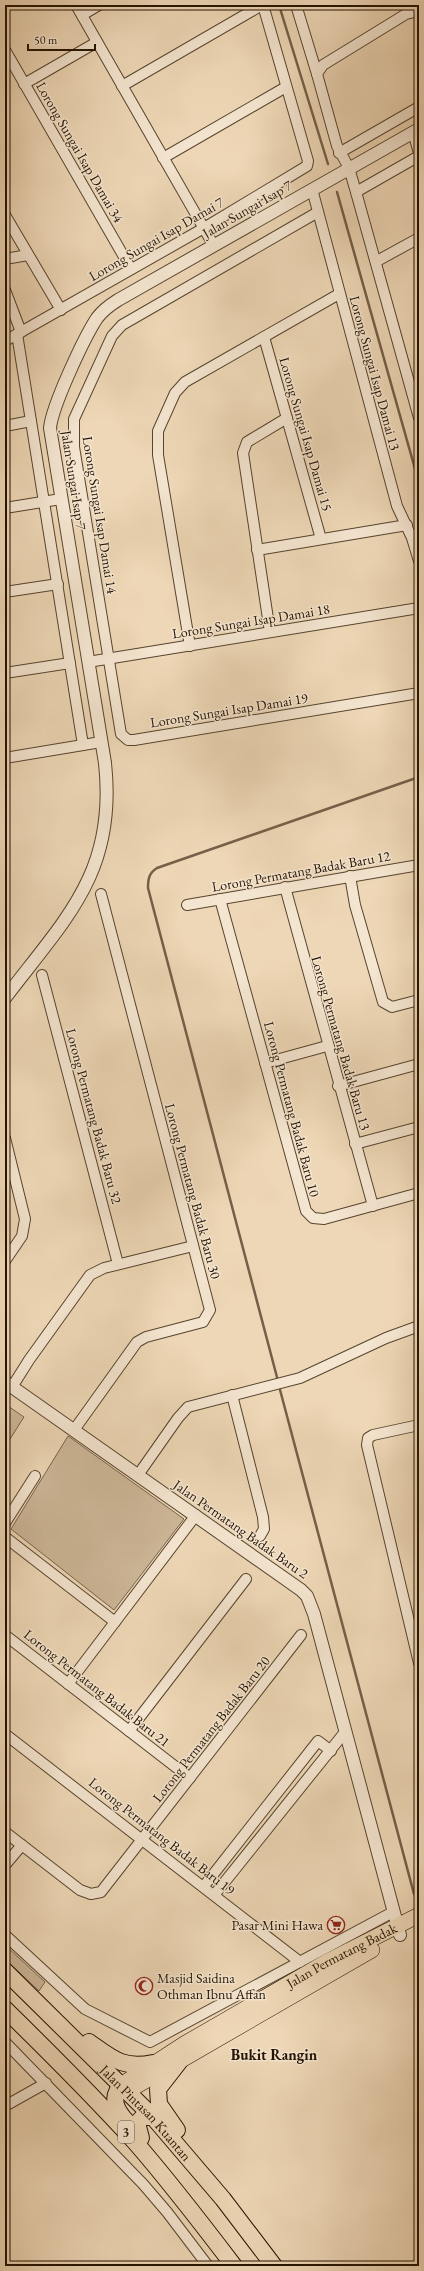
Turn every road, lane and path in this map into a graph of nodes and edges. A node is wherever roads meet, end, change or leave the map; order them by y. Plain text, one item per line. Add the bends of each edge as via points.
1 (76, 5) edge
2 (99, 5) edge
3 (262, 5) edge
4 (296, 5) edge
5 (419, 11) edge
6 (82, 15) junction
7 (97, 42) junction
8 (5, 50) edge
9 (317, 74) junction
10 (24, 84) junction
11 (122, 86) junction
12 (286, 87) junction
13 (419, 106) edge
14 (416, 130) edge
15 (339, 152) junction
16 (419, 153) edge
17 (419, 156) edge
18 (163, 158) junction
19 (349, 168) junction
20 (312, 189) junction
21 (356, 192) junction
22 (318, 212) junction
23 (5, 215) edge
24 (204, 228) junction
25 (419, 238) edge
26 (214, 246) junction
27 (28, 255) junction
28 (5, 259) edge
29 (377, 261) junction
30 (131, 269) junction
31 (5, 290) edge
32 (339, 294) junction
33 (60, 310) junction
34 (19, 333) junction
35 (264, 337) junction
36 (5, 341) edge
37 (287, 418) junction
38 (419, 418) edge
39 (31, 421) junction
40 (5, 426) edge
41 (61, 499) junction
42 (44, 502) junction
43 (5, 508) edge
44 (407, 525) junction
45 (321, 539) junction
46 (257, 550) junction
47 (419, 561) edge
48 (58, 584) junction
49 (5, 592) edge
50 (419, 608) edge
51 (270, 632) junction
52 (190, 646) junction
53 (109, 658) junction
54 (88, 662) junction
55 (70, 663) junction
56 (5, 673) edge
57 (419, 693) edge
58 (101, 742) junction
59 (83, 745) junction
60 (5, 758) edge
61 (419, 865) edge
62 (350, 876) junction
63 (285, 887) junction
64 (101, 894) dead end
65 (220, 898) junction
66 (187, 905) dead end
67 (42, 975) dead end
68 (5, 998) edge
69 (419, 1000) edge
70 (327, 1046) junction
71 (265, 1063) junction
72 (419, 1064) edge
73 (338, 1086) junction
74 (419, 1127) edge
75 (5, 1138) edge
76 (355, 1144) junction
77 (419, 1193) edge
78 (373, 1206) junction
79 (193, 1246) junction
80 (5, 1261) edge
81 (118, 1264) junction
82 (419, 1326) edge
83 (9, 1385) edge
84 (232, 1395) junction
85 (419, 1425) edge
86 (74, 1430) junction
87 (138, 1475) junction
88 (35, 1476) dead end
89 (196, 1515) junction
90 (5, 1523) edge
91 (260, 1536) dead end
92 (5, 1537) edge
93 (246, 1579) dead end
94 (115, 1622) junction
95 (5, 1635) edge
96 (301, 1635) dead end
97 (419, 1663) edge
98 (68, 1684) junction
99 (129, 1731) junction
100 (345, 1732) junction
101 (5, 1734) edge
102 (331, 1751) junction
103 (190, 1778) junction
104 (5, 1832) edge
105 (143, 1840) junction
106 (22, 1845) junction
107 (5, 1865) edge
108 (204, 1886) junction
109 (215, 1894) junction
110 (419, 1915) edge
111 (419, 1924) edge
112 (397, 1925) junction
113 (5, 1935) edge
114 (300, 1962) junction
115 (5, 1971) edge
116 (5, 1998) edge
117 (5, 2009) edge
118 (55, 2018) junction
119 (5, 2042) edge
120 (179, 2062) junction
121 (153, 2063) junction
122 (46, 2083) junction
123 (121, 2090) junction
124 (5, 2106) edge
125 (153, 2117) junction
126 (141, 2138) junction
127 (208, 2180) junction
128 (208, 2266) edge
129 (234, 2266) edge
130 (238, 2266) edge
131 (274, 2266) edge

1 - 6 street
2 - 6 street
3 - 11 street
3 - 12 street
4 - 9 street
5 - 9 street via 406,14 323,65
6 - 7 street
7 - 10 street
7 - 11 street
8 - 10 street, Lorong Sungai Isap Damai 34
9 - 15 street
10 - 30 street, Lorong Sungai Isap Damai 34
11 - 18 street
12 - 18 street
12 - 24 street, Lorong Sungai Isap Damai 7 via 308,166
13 - 15 street
14 - 16 street
14 - 19 street, Jalan Sungai Isap 7
15 - 19 street
17 - 21 street
18 - 24 street
19 - 20 street, Jalan Sungai Isap 7
19 - 21 street
20 - 22 street, Lorong Sungai Isap Damai 13
20 - 26 street, Jalan Sungai Isap 7
21 - 29 street
22 - 32 street, Lorong Sungai Isap Damai 13
22 - 53 street, Lorong Sungai Isap Damai 14 via 122,325 112,336 102,356 76,412 72,427
23 - 27 street
24 - 26 street
24 - 30 street, Lorong Sungai Isap Damai 7
25 - 29 street
26 - 41 street, Jalan Sungai Isap 7 via 114,302 97,318 51,420 50,436
27 - 28 street
27 - 33 street
29 - 38 street
30 - 33 street, Lorong Sungai Isap Damai 7
31 - 34 street
32 - 35 street
32 - 44 street, Lorong Sungai Isap Damai 13 via 397,506
33 - 34 street, Lorong Sungai Isap Damai 7
34 - 36 street, Lorong Sungai Isap Damai 7
34 - 39 street
35 - 37 street, Lorong Sungai Isap Damai 15
35 - 52 street via 184,382 175,393 158,431 158,455
37 - 45 street, Lorong Sungai Isap Damai 15
37 - 46 street via 252,438 244,447 243,467
39 - 40 street
39 - 42 street
41 - 42 street
41 - 54 street, Jalan Sungai Isap 7
42 - 43 street
42 - 48 street
44 - 45 street
44 - 47 street, Lorong Sungai Isap Damai 13
45 - 46 street
46 - 51 street
48 - 49 street
48 - 55 street
50 - 51 street, Lorong Sungai Isap Damai 18
51 - 52 street, Lorong Sungai Isap Damai 18
52 - 53 street, Lorong Sungai Isap Damai 18
53 - 54 street, Lorong Sungai Isap Damai 18
53 - 57 street, Lorong Sungai Isap Damai 19 via 122,734 128,740
54 - 58 street, Jalan Sungai Isap 7
55 - 56 street
55 - 59 street
58 - 59 street
58 - 68 street, Jalan Sungai Isap 7 via 107,800 104,834 95,865 75,905
59 - 60 street
61 - 62 street, Lorong Permatang Badak Baru 12
62 - 63 street, Lorong Permatang Badak Baru 12
62 - 69 street via 355,905 383,1002 392,1007
63 - 65 street, Lorong Permatang Badak Baru 12
63 - 70 street, Lorong Permatang Badak Baru 13
64 - 79 street, Lorong Permatang Badak Baru 30
65 - 66 street, Lorong Permatang Badak Baru 12
65 - 71 street, Lorong Permatang Badak Baru 10
67 - 81 street, Lorong Permatang Badak Baru 32
70 - 71 street
70 - 73 street, Lorong Permatang Badak Baru 13
71 - 78 street, Lorong Permatang Badak Baru 10 via 309,1216 318,1220
72 - 73 street
73 - 76 street, Lorong Permatang Badak Baru 13
74 - 76 street
75 - 80 street via 25,1219 22,1236
76 - 78 street, Lorong Permatang Badak Baru 13
77 - 78 street, Lorong Permatang Badak Baru 10
79 - 81 street
79 - 86 street, Lorong Permatang Badak Baru 30 via 209,1304 210,1310 206,1320 137,1342
81 - 83 street via 96,1270 85,1280
82 - 84 street via 386,1338 312,1374
83 - 86 street, Jalan Permatang Badak Baru 2
84 - 87 street via 195,1405 182,1412
84 - 91 street via 263,1517 264,1529
85 - 97 street via 373,1435 368,1438 368,1445
86 - 87 street, Jalan Permatang Badak Baru 2
87 - 89 street, Jalan Permatang Badak Baru 2
88 - 90 street
89 - 94 street
89 - 100 street, Jalan Permatang Badak Baru 2 via 307,1596
92 - 94 street
93 - 99 street
94 - 98 street
95 - 98 street, Lorong Permatang Badak Baru 21
96 - 103 street, Lorong Permatang Badak Baru 20
98 - 99 street, Lorong Permatang Badak Baru 21
99 - 103 street, Lorong Permatang Badak Baru 21
100 - 102 street
100 - 112 street, Jalan Permatang Badak Baru 2
101 - 105 street, Lorong Permatang Badak Baru 19
102 - 108 street via 318,1741
102 - 109 street
103 - 105 street, Lorong Permatang Badak Baru 20
104 - 106 street, Lorong Permatang Badak Baru 20
105 - 106 street, Lorong Permatang Badak Baru 20 via 106,1888 96,1894 80,1890
105 - 108 street, Lorong Permatang Badak Baru 19
106 - 107 street
108 - 109 street, Lorong Permatang Badak Baru 19
109 - 114 street, Lorong Permatang Badak Baru 19
110 - 112 main road, Jalan Permatang Badak
111 - 112 main road, Jalan Permatang Badak
112 - 114 street
112 - 120 main road, Jalan Permatang Badak
112 - 121 main road, Jalan Permatang Badak via 326,1962
113 - 114 street via 85,2008 150,2042
115 - 118 highway, Jalan Pintasan Kuantan / 3
116 - 123 highway via 95,2086
117 - 129 highway, Jalan Pintasan Kuantan / 3 via 87,2090 136,2143
118 - 121 highway via 122,2064 132,2066
118 - 123 highway, Jalan Pintasan Kuantan / 3
119 - 122 street
120 - 123 main road, Jalan Permatang Badak
120 - 127 highway via 161,2083 158,2090 159,2104 190,2148
121 - 123 main road, Jalan Permatang Badak
122 - 124 street
122 - 128 street via 156,2199
123 - 125 highway, Jalan Pintasan Kuantan / 3
123 - 126 highway via 117,2109
125 - 126 highway via 143,2117 137,2123
125 - 127 highway, Jalan Pintasan Kuantan / 3
126 - 130 highway via 183,2186
127 - 131 highway, Jalan Pintasan Kuantan / 3

